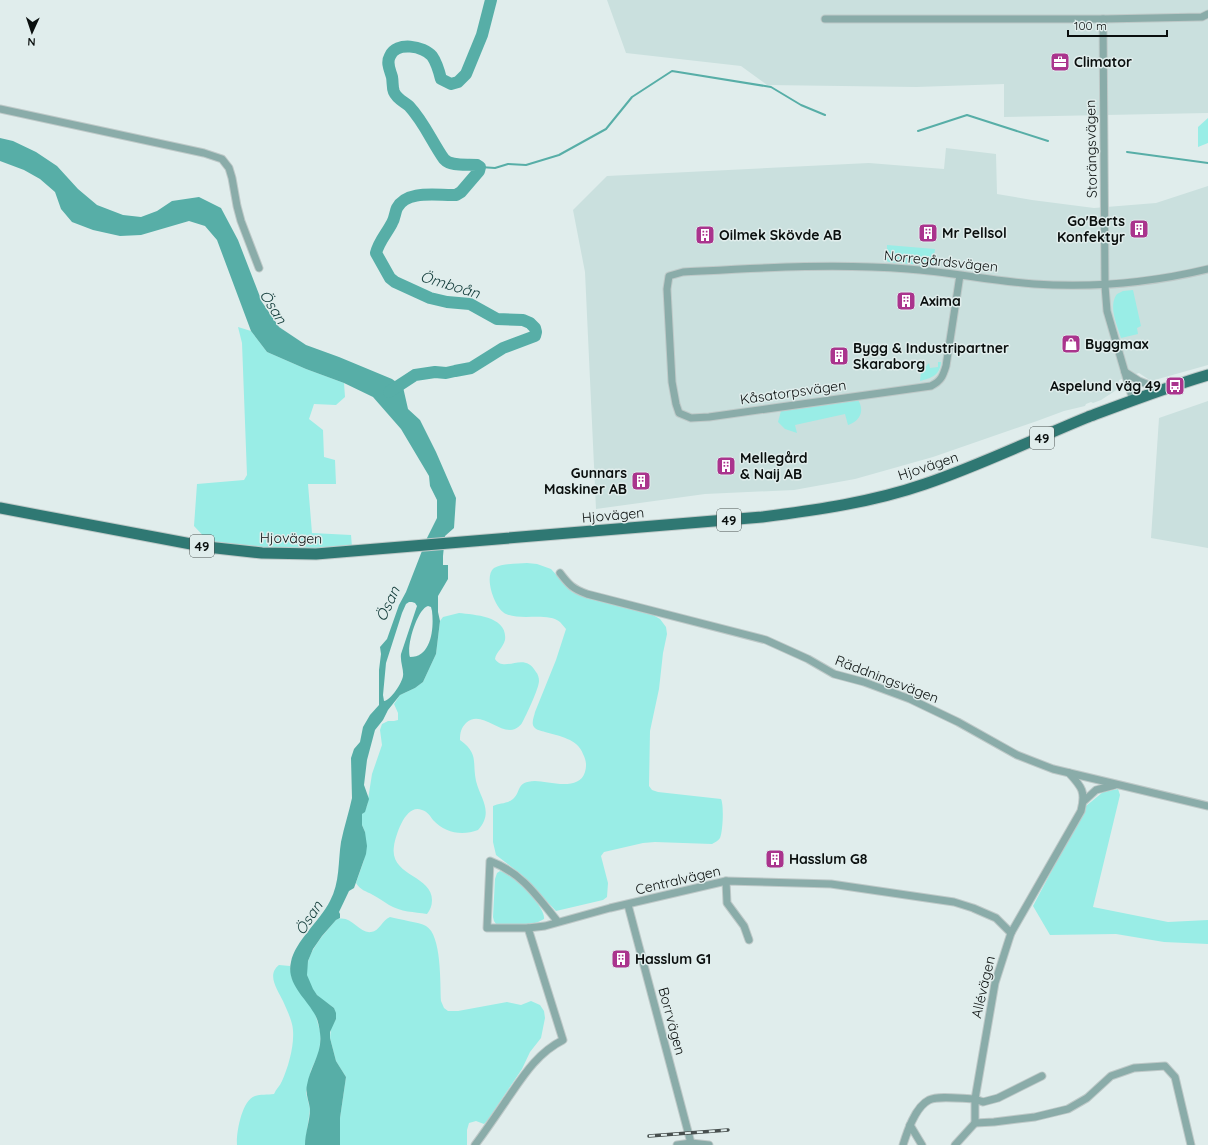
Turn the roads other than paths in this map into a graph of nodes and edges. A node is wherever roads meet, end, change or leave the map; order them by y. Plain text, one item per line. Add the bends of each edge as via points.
1 (1208, 14) edge
2 (825, 19) dead end
3 (1103, 19) junction
4 (0, 109) edge
5 (259, 268) dead end
6 (1208, 269) edge
7 (960, 274) junction
8 (669, 276) joint
9 (1105, 286) junction
10 (1125, 372) junction
11 (1208, 375) edge
12 (1162, 390) junction
13 (1134, 400) junction
14 (0, 508) edge
15 (560, 573) dead end
16 (1069, 773) junction
17 (1116, 784) junction
18 (1084, 801) junction
19 (1208, 806) edge
20 (726, 881) junction
21 (628, 905) junction
22 (558, 922) junction
23 (528, 928) junction
24 (1011, 933) junction
25 (749, 940) dead end
26 (1042, 1076) dead end
27 (975, 1099) junction
28 (975, 1123) junction
29 (910, 1125) junction
30 (691, 1143) junction
31 (475, 1145) edge
32 (677, 1145) edge
33 (709, 1145) edge
34 (903, 1145) edge
35 (922, 1145) edge
36 (955, 1145) edge
37 (1191, 1145) edge

1 - 3 street via 1202,17
2 - 3 street
3 - 9 street, Storängsvägen
4 - 5 street via 222,159 231,172 241,221
6 - 9 street, Norregårdsvägen via 1164,279
7 - 8 street, Norregårdsvägen via 896,268 805,266 683,272
7 - 8 street, Kåsatorpsvägen via 946,366 942,379 931,386 691,418 679,413 672,382 667,290
7 - 9 street, Norregårdsvägen via 1032,284
9 - 10 street, Storängsvägen via 1107,311
10 - 12 street
10 - 13 street, Storängsvägen
11 - 12 main road, Hjovägen / 49
12 - 13 main road, Hjovägen / 49
13 - 14 main road, Hjovägen / 49 via 968,469 924,484 815,511 762,517 316,554 262,553 207,547
15 - 16 street, Räddningsvägen via 575,590 587,594 766,640 808,658 834,674 910,699 1017,755
16 - 17 street, Räddningsvägen
16 - 18 street via 1081,786
17 - 18 street, Allévägen via 1096,790
17 - 19 street, Räddningsvägen
18 - 24 street, Allévägen via 1081,811
20 - 21 street, Centralvägen
20 - 24 street, Centralvägen via 831,884 954,902 996,918
20 - 25 street via 727,903 744,926
21 - 22 street, Centralvägen
21 - 30 street, Borrvägen
22 - 23 street, Centralvägen
22 - 23 street, Centralvägen via 520,878 503,866 490,861 486,928
23 - 31 street via 563,1040 545,1051 529,1068
24 - 27 street, Allévägen via 995,983
26 - 27 street via 998,1098 983,1102
27 - 28 street, Allévägen
27 - 29 street via 929,1100
28 - 36 street
28 - 37 street via 1035,1117 1068,1109 1088,1098 1111,1076 1134,1068 1165,1066 1175,1077
29 - 34 street
29 - 35 street
30 - 32 street
30 - 33 street

